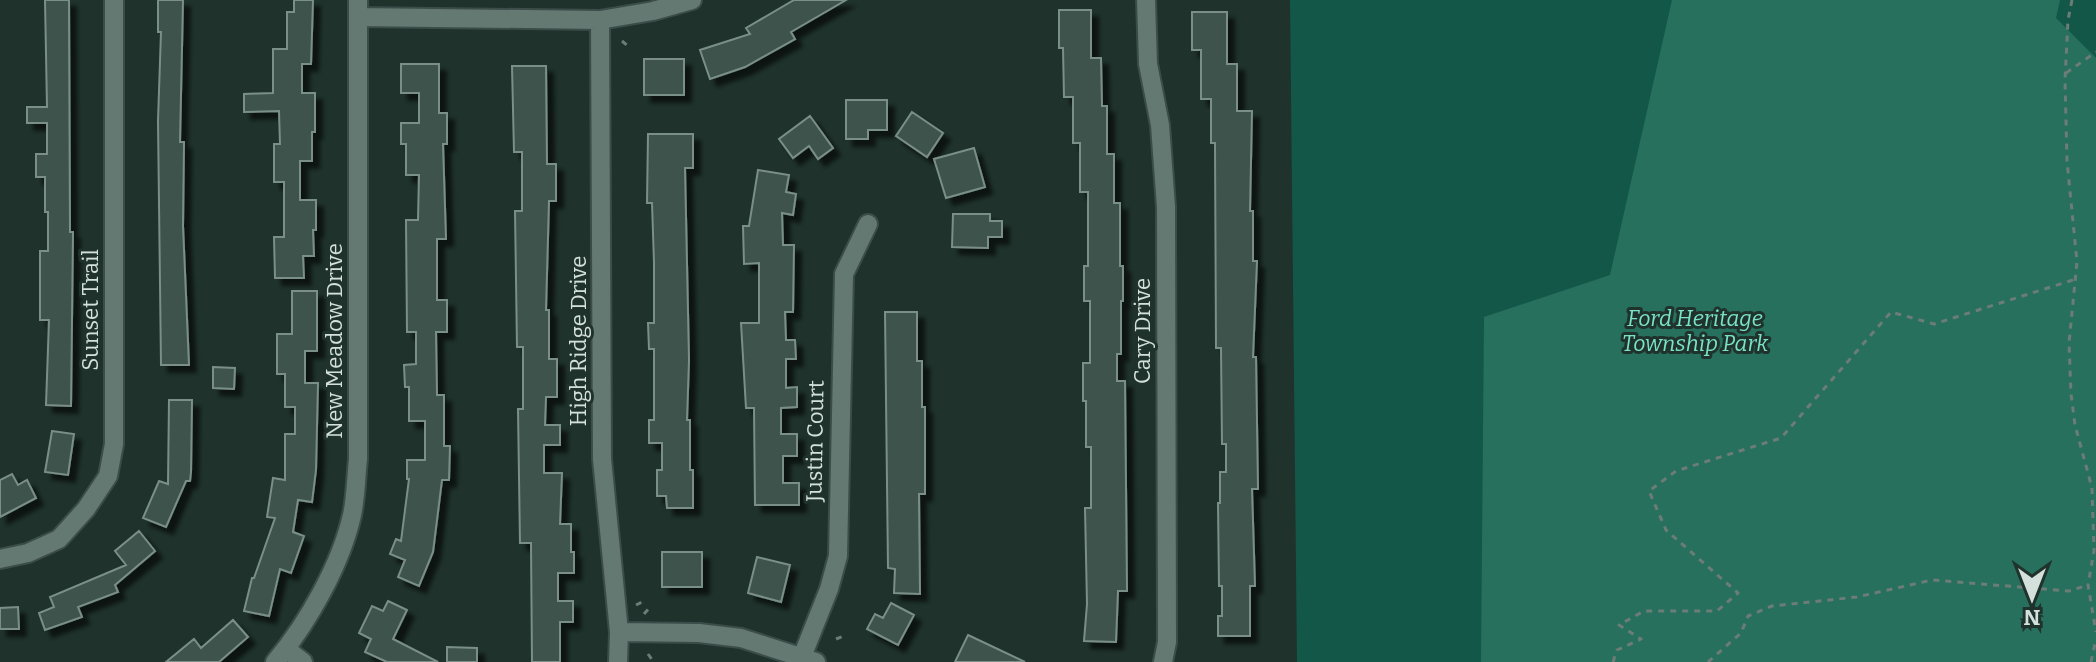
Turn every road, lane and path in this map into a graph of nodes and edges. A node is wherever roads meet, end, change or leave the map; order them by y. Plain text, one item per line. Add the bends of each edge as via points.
1 (114, 0) edge
2 (692, 0) edge
3 (1146, 0) edge
4 (2072, 0) edge
5 (358, 8) edge
6 (600, 20) junction
7 (622, 41) dead end
8 (630, 48) dead end
9 (2096, 52) edge
10 (2066, 74) junction
11 (868, 224) dead end
12 (2076, 279) junction
13 (0, 559) edge
14 (2088, 585) junction
15 (646, 600) dead end
16 (636, 605) dead end
17 (651, 606) dead end
18 (644, 614) dead end
19 (619, 632) junction
20 (2096, 632) edge
21 (844, 636) dead end
22 (836, 639) dead end
23 (2096, 639) edge
24 (648, 654) dead end
25 (281, 655) edge
26 (809, 660) edge
27 (653, 661) edge
28 (303, 662) edge
29 (618, 662) edge
30 (1163, 662) edge
31 (1613, 662) edge
32 (1708, 662) edge
33 (2091, 662) edge

1 - 13 street, Sunset Trail via 114,444 108,476 59,539
2 - 6 street
3 - 30 street, Cary Drive via 1148,64 1160,125 1166,207
4 - 10 path
5 - 6 street
5 - 25 street, New Meadow Drive via 358,459 352,515 333,571
6 - 19 street, High Ridge Drive via 602,459
7 - 8 path
9 - 10 path
10 - 12 path
11 - 26 street, Justin Court via 844,274 838,556
12 - 14 path via 2069,343 2071,394 2093,502
12 - 31 path via 1934,324 1891,312 1781,438 1676,471 1649,491 1666,530 1738,593 1717,611 1644,611 1619,625 1641,639 1617,650
14 - 20 path
14 - 32 path via 2069,591 1932,580 1857,597 1772,606 1748,616 1741,633
15 - 16 path
17 - 18 path
19 - 26 street via 741,638
19 - 29 street, High Ridge Drive
21 - 22 path
23 - 33 path
24 - 27 path
25 - 28 street

